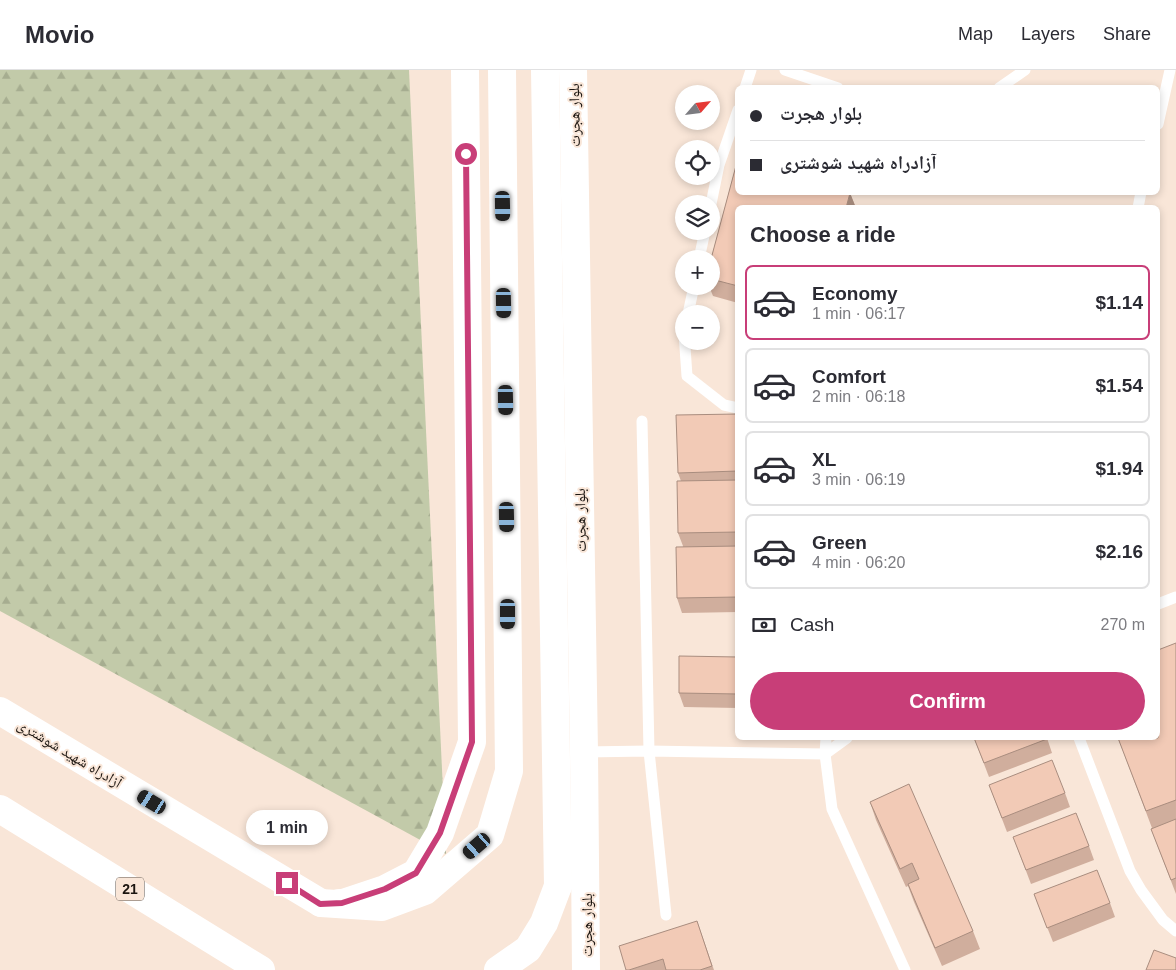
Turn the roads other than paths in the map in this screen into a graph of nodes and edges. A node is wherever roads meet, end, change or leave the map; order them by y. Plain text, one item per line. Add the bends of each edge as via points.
1 (465, 70) edge
2 (502, 70) edge
3 (545, 70) edge
4 (573, 70) edge
5 (751, 70) edge
6 (785, 70) edge
7 (1025, 70) edge
8 (1170, 70) edge
9 (746, 85) edge
10 (829, 85) edge
11 (1003, 85) edge
12 (1160, 115) edge
13 (735, 119) edge
14 (713, 195) edge
15 (685, 350) edge
16 (735, 407) edge
17 (642, 421) dead end
18 (1176, 597) edge
19 (1160, 603) edge
20 (0, 711) edge
21 (826, 740) edge
22 (844, 740) edge
23 (1080, 740) edge
24 (649, 751) junction
25 (584, 752) junction
26 (825, 754) junction
27 (0, 809) edge
28 (320, 904) junction
29 (666, 915) dead end
30 (1176, 931) edge
31 (261, 970) edge
32 (498, 970) edge
33 (586, 970) edge
34 (905, 970) edge

1 - 28 main road via 472,742 440,833 416,873 385,889 342,903
2 - 28 main road via 509,771 490,835 425,892 382,907
3 - 32 main road via 558,886 544,923 528,949
4 - 25 main road, بلوار هجرت
5 - 9 lane
6 - 10 lane
7 - 11 lane
8 - 12 lane
13 - 14 lane
15 - 16 lane via 687,376 724,405
17 - 24 lane
18 - 19 lane
20 - 28 main road, آزادراه شهید شوشتری
21 - 26 lane
22 - 26 lane
23 - 30 lane via 1130,871 1163,920
24 - 25 lane
24 - 26 lane
24 - 29 lane
25 - 33 main road, بلوار هجرت
26 - 34 lane via 832,809
27 - 31 main road, 21

